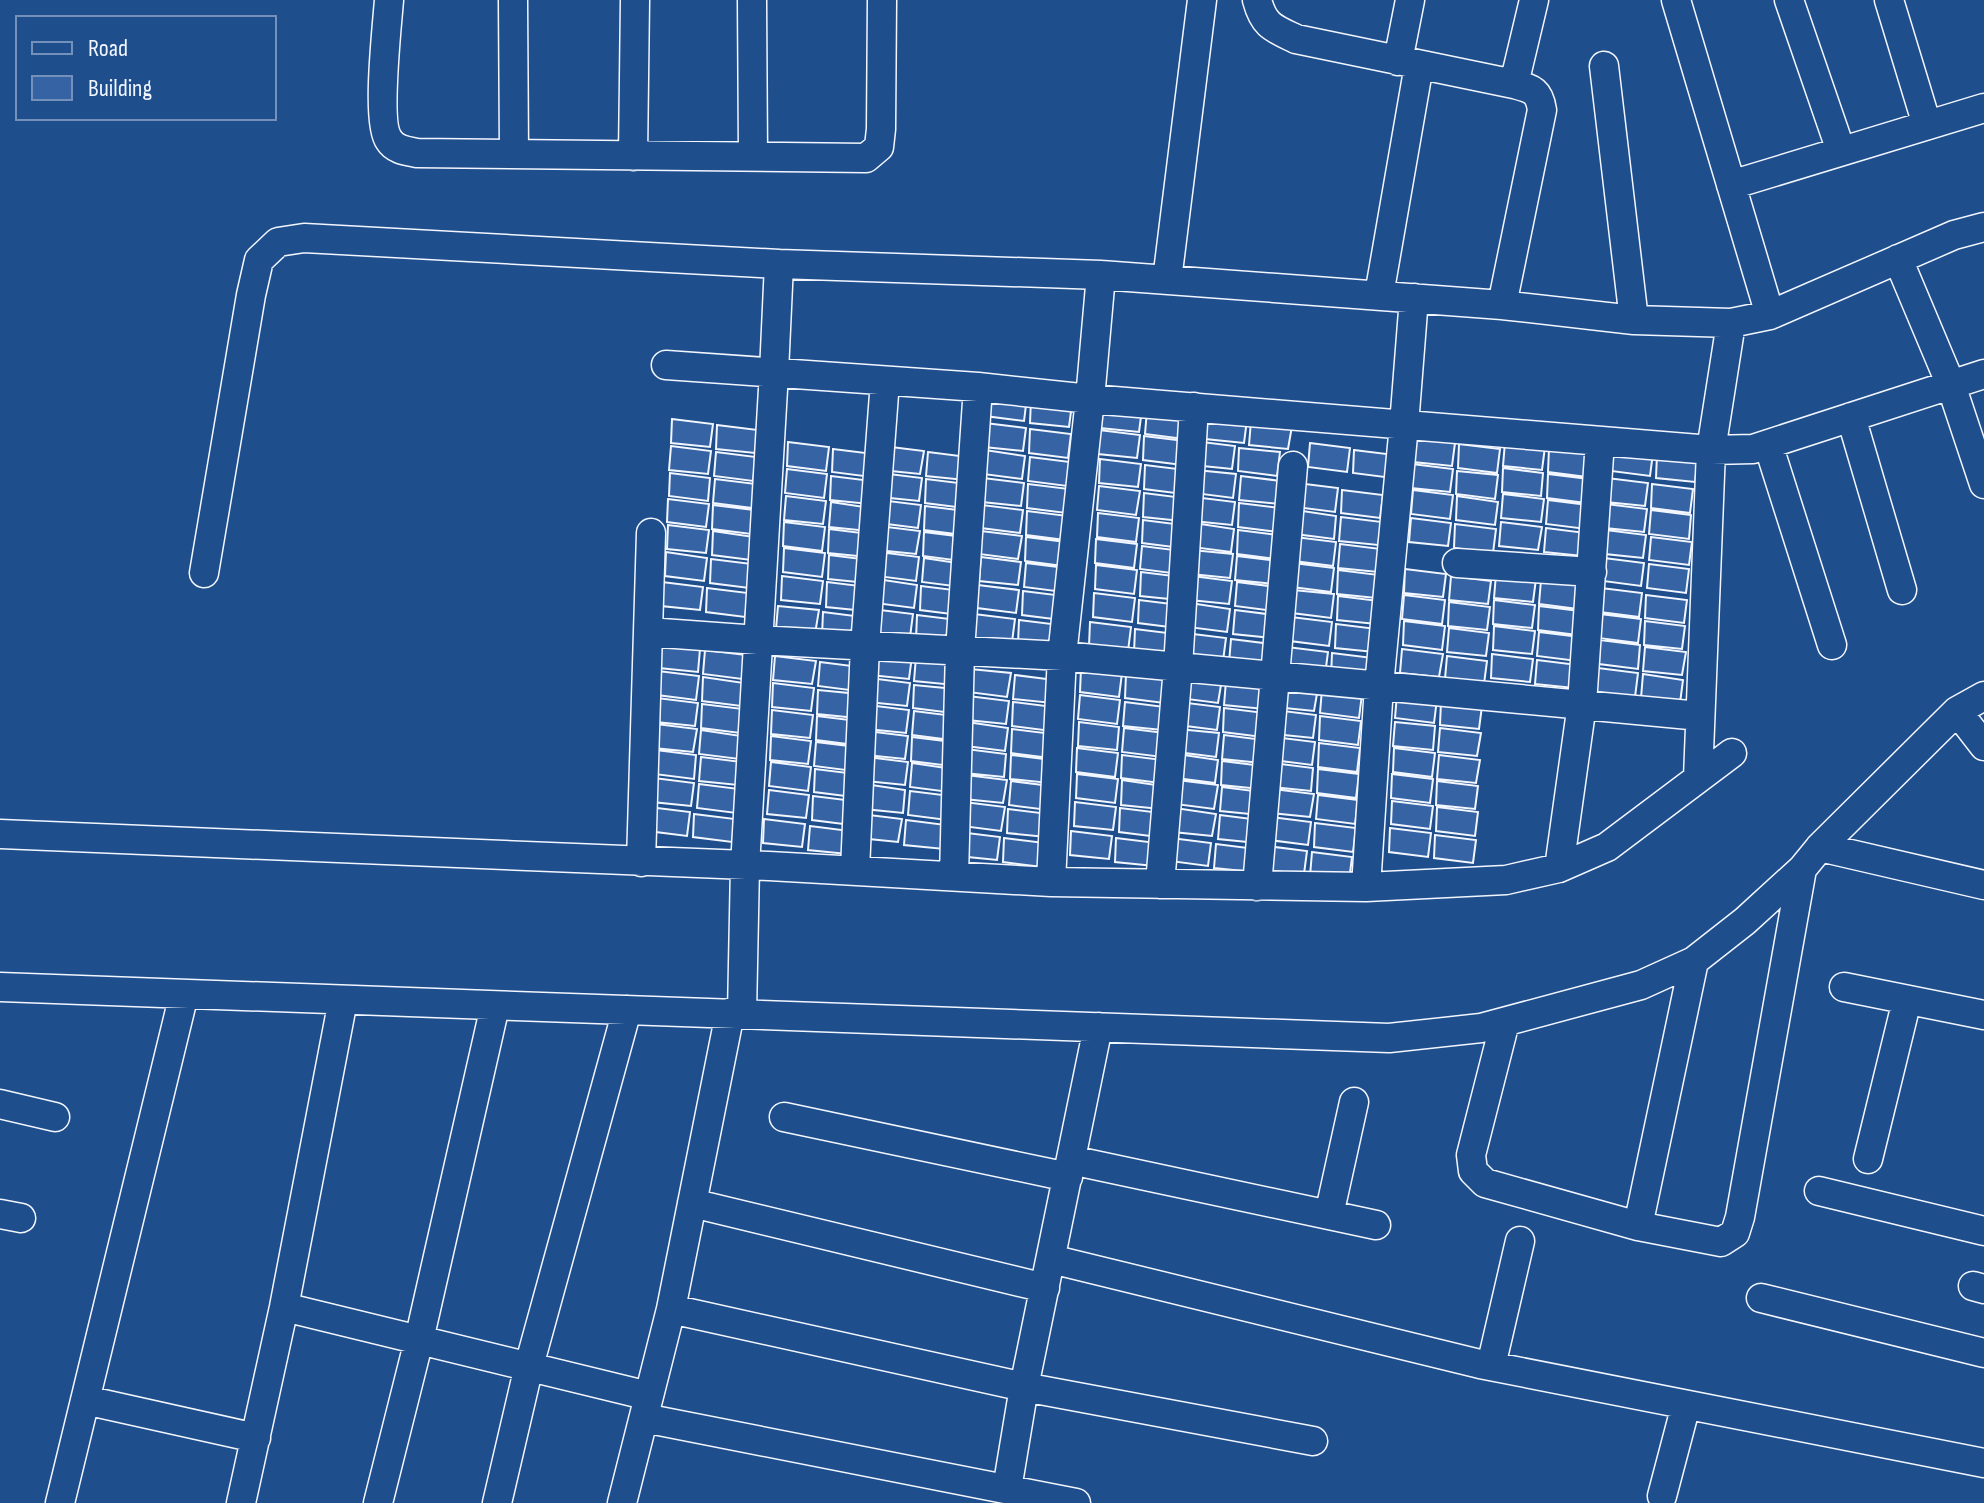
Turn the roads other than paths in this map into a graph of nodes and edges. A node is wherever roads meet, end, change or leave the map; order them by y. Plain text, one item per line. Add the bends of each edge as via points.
1 (389, 0) edge
2 (513, 0) edge
3 (635, 0) edge
4 (752, 0) edge
5 (882, 0) edge
6 (1202, 0) edge
7 (1257, 0) edge
8 (1410, 0) edge
9 (1534, 0) edge
10 (1676, 0) edge
11 (1789, 0) edge
12 (1889, 0) edge
13 (1408, 63) junction
14 (1604, 66) dead end
15 (1514, 84) junction
16 (1984, 108) edge
17 (1927, 125) junction
18 (1841, 151) junction
19 (514, 154) junction
20 (633, 156) junction
21 (753, 156) junction
22 (1731, 185) junction
23 (1984, 227) edge
24 (1898, 259) junction
25 (779, 264) junction
26 (1101, 275) junction
27 (1167, 280) junction
28 (1379, 295) junction
29 (1414, 298) junction
30 (1502, 305) junction
31 (1770, 315) junction
32 (1634, 320) junction
33 (1731, 323) junction
34 (666, 365) dead end
35 (774, 372) junction
36 (1984, 374) edge
37 (885, 381) junction
38 (1951, 385) junction
39 (978, 387) junction
40 (1090, 399) junction
41 (1194, 407) junction
42 (1851, 417) junction
43 (1404, 425) junction
44 (1600, 441) junction
45 (1768, 444) junction
46 (1711, 450) junction
47 (1293, 466) dead end
48 (1984, 484) edge
49 (651, 533) dead end
50 (1457, 563) dead end
51 (1592, 572) junction
52 (204, 573) dead end
53 (1902, 590) dead end
54 (648, 632) junction
55 (758, 640) junction
56 (1832, 645) dead end
57 (865, 646) junction
58 (960, 651) junction
59 (1062, 656) junction
60 (1178, 667) junction
61 (1274, 676) junction
62 (1379, 686) junction
63 (1984, 696) edge
64 (1582, 704) junction
65 (1957, 711) junction
66 (1700, 716) junction
67 (1984, 746) edge
68 (1732, 753) dead end
69 (1698, 778) junction
70 (0, 834) edge
71 (1820, 847) junction
72 (641, 862) junction
73 (745, 866) junction
74 (1559, 868) junction
75 (1802, 869) junction
76 (855, 870) junction
77 (954, 876) junction
78 (1051, 882) junction
79 (1160, 884) junction
80 (1984, 885) edge
81 (1257, 886) junction
82 (1366, 887) junction
83 (1694, 961) junction
84 (0, 987) edge
85 (1844, 987) dead end
86 (184, 994) junction
87 (343, 1000) junction
88 (1907, 1000) junction
89 (495, 1006) junction
90 (627, 1010) junction
91 (736, 1013) junction
92 (1984, 1015) edge
93 (1505, 1022) junction
94 (1098, 1027) junction
95 (1354, 1102) dead end
96 (0, 1104) edge
97 (55, 1117) dead end
98 (784, 1117) dead end
99 (1868, 1159) dead end
100 (1069, 1168) junction
101 (1819, 1191) dead end
102 (692, 1203) junction
103 (1329, 1215) junction
104 (1376, 1225) dead end
105 (1638, 1226) junction
106 (1984, 1231) edge
107 (1520, 1241) dead end
108 (1051, 1259) junction
109 (1045, 1288) junction
110 (1761, 1298) dead end
111 (284, 1307) junction
112 (671, 1309) junction
113 (419, 1340) junction
114 (1984, 1353) edge
115 (529, 1366) junction
116 (1491, 1366) junction
117 (1024, 1387) junction
118 (85, 1400) junction
119 (1686, 1405) junction
120 (646, 1407) junction
121 (256, 1438) junction
122 (1313, 1441) dead end
123 (1984, 1463) edge
124 (1007, 1489) junction
125 (1662, 1496) dead end
126 (60, 1503) edge
127 (241, 1503) edge
128 (378, 1503) edge
129 (497, 1503) edge
130 (622, 1503) edge
131 (1076, 1503) edge

1 - 19 street via 383,104 389,141 417,153
2 - 19 street
3 - 20 street
4 - 21 street
5 - 21 street via 879,147 866,158
6 - 27 street
7 - 13 street via 1270,27 1296,39
8 - 13 street
9 - 15 street
10 - 22 street
11 - 18 street
12 - 17 street
13 - 15 street
13 - 28 street
14 - 32 street
15 - 30 street via 1533,89 1542,110
16 - 17 street
17 - 18 street
18 - 22 street
19 - 20 street
20 - 21 street
22 - 31 street
23 - 24 street
24 - 31 street
24 - 38 street
25 - 26 street
25 - 35 street
25 - 52 street via 304,238 278,242 259,260 251,295
26 - 27 street
26 - 40 street
27 - 28 street
28 - 29 street
29 - 30 street
29 - 43 street
30 - 32 street
31 - 33 street
32 - 33 street
33 - 46 street
34 - 35 street
35 - 37 street
35 - 55 street
36 - 38 street
37 - 39 street
37 - 57 street
38 - 42 street
38 - 48 street
39 - 40 street
39 - 58 street
40 - 41 street
40 - 59 street
41 - 43 street
41 - 60 street
42 - 45 street
42 - 53 street
43 - 44 street
43 - 62 street
44 - 46 street
44 - 51 street
45 - 46 street
45 - 56 street
46 - 66 street
47 - 61 street
49 - 54 street
50 - 51 street
51 - 64 street
54 - 55 street
54 - 72 street
55 - 57 street
55 - 73 street
57 - 58 street
57 - 76 street
58 - 59 street
58 - 77 street
59 - 60 street
59 - 78 street
60 - 61 street
60 - 79 street
61 - 62 street
61 - 81 street
62 - 64 street
62 - 82 street
63 - 65 street
64 - 66 street
64 - 74 street
65 - 67 street
65 - 71 street
66 - 69 street
68 - 69 street
69 - 74 street via 1607,847
70 - 72 street
71 - 75 street
71 - 80 street
72 - 73 street
73 - 76 street
73 - 91 street
74 - 82 street via 1506,880
75 - 83 street
75 - 105 street via 1735,1233 1721,1242
76 - 77 street
77 - 78 street
78 - 79 street
79 - 81 street
81 - 82 street
83 - 93 street via 1641,985
83 - 105 street
84 - 86 street
85 - 88 street
86 - 87 street
86 - 118 street
87 - 89 street
87 - 111 street
88 - 92 street
88 - 99 street
89 - 90 street
89 - 113 street
90 - 91 street
90 - 115 street
91 - 94 street
91 - 102 street
93 - 94 street via 1389,1038
93 - 105 street via 1471,1155 1473,1171 1485,1183
94 - 100 street
95 - 103 street
96 - 97 street
98 - 100 street
100 - 103 street
100 - 108 street
101 - 106 street
102 - 109 street
102 - 112 street
103 - 104 street
107 - 116 street
108 - 109 street
108 - 116 street
109 - 117 street
110 - 114 street
111 - 113 street
111 - 121 street
112 - 117 street
112 - 120 street
113 - 115 street
113 - 128 street
115 - 120 street
115 - 129 street
116 - 119 street
117 - 122 street
117 - 124 street
118 - 121 street
118 - 126 street
119 - 123 street
119 - 125 street
120 - 124 street
120 - 130 street
121 - 127 street
124 - 131 street

